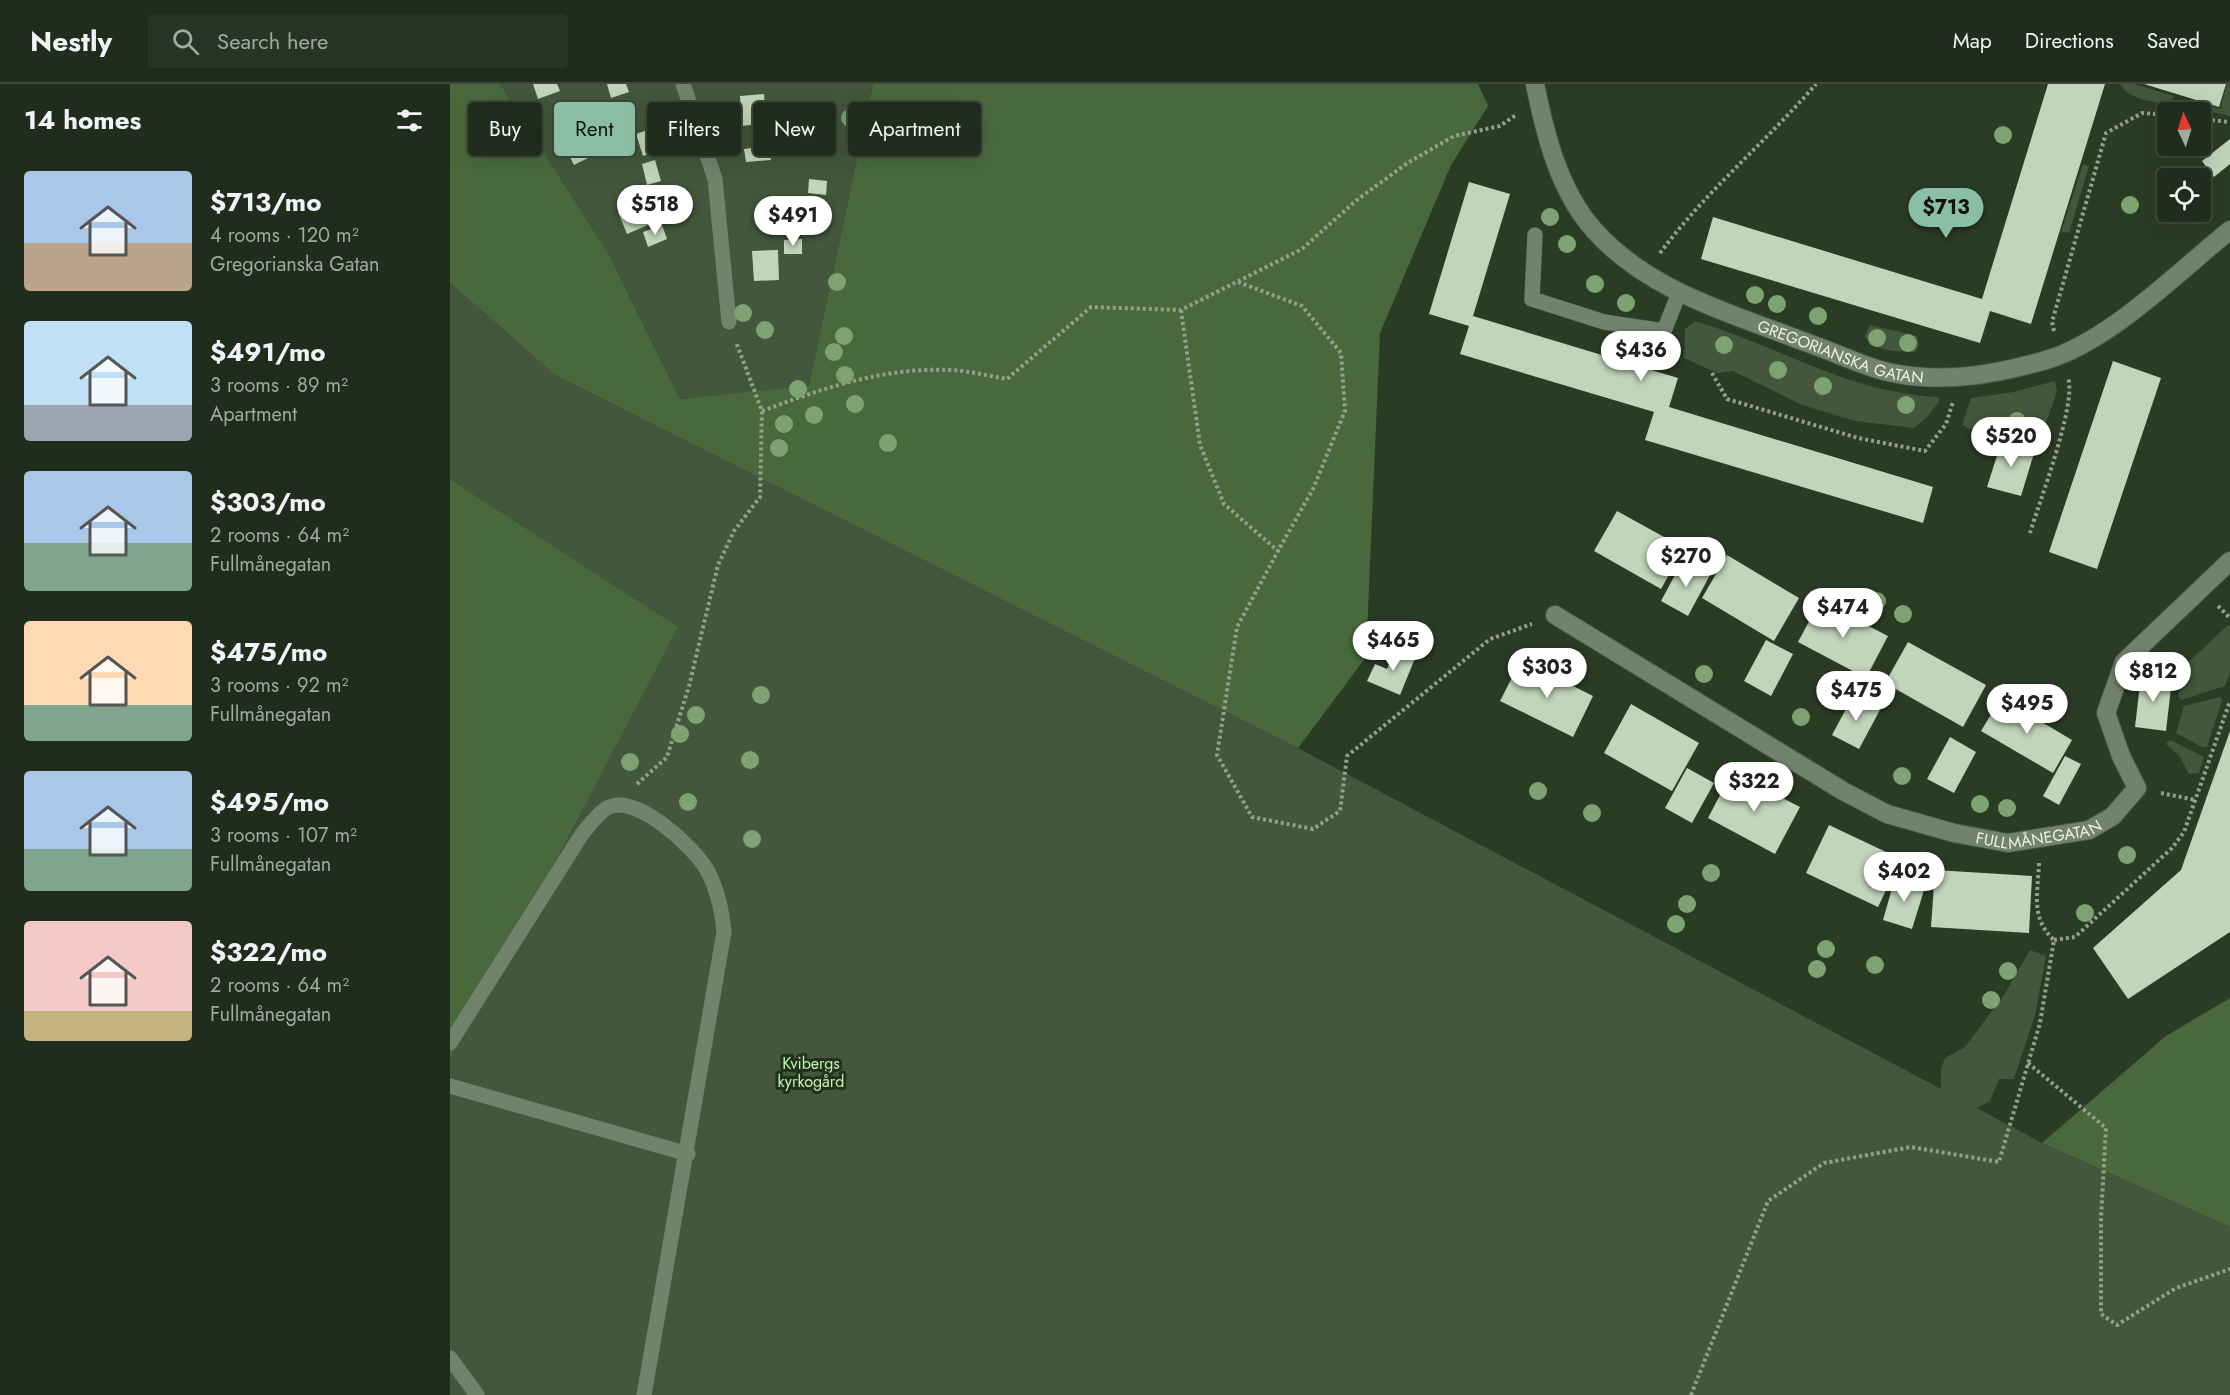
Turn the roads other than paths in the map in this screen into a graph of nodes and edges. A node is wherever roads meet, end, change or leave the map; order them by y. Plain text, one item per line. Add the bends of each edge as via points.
1 (683, 84) edge
2 (1537, 92) edge
3 (2230, 230) edge
4 (1535, 235) dead end
5 (1679, 293) junction
6 (729, 322) road end
7 (2230, 561) edge
8 (1555, 615) road end
9 (450, 1043) edge
10 (450, 1086) edge
11 (688, 1154) junction
12 (450, 1358) edge
13 (477, 1395) edge
14 (644, 1395) edge

1 - 6 lane via 715,179
2 - 5 street, GREGORIANSKA GATAN via 1551,150 1570,194 1592,228 1617,254
3 - 5 street, GREGORIANSKA GATAN via 2107,331 2026,365 1961,378 1897,374
4 - 5 lane via 1533,299 1604,322 1664,331
7 - 8 street, FULLMÅNEGATAN via 2124,662 2106,713 2137,788 2113,816 2089,830 2008,843 1887,814
9 - 11 lane via 582,834 608,807 627,804 671,831 692,851 706,869 723,912 722,951
10 - 11 lane
11 - 14 lane
12 - 13 lane

